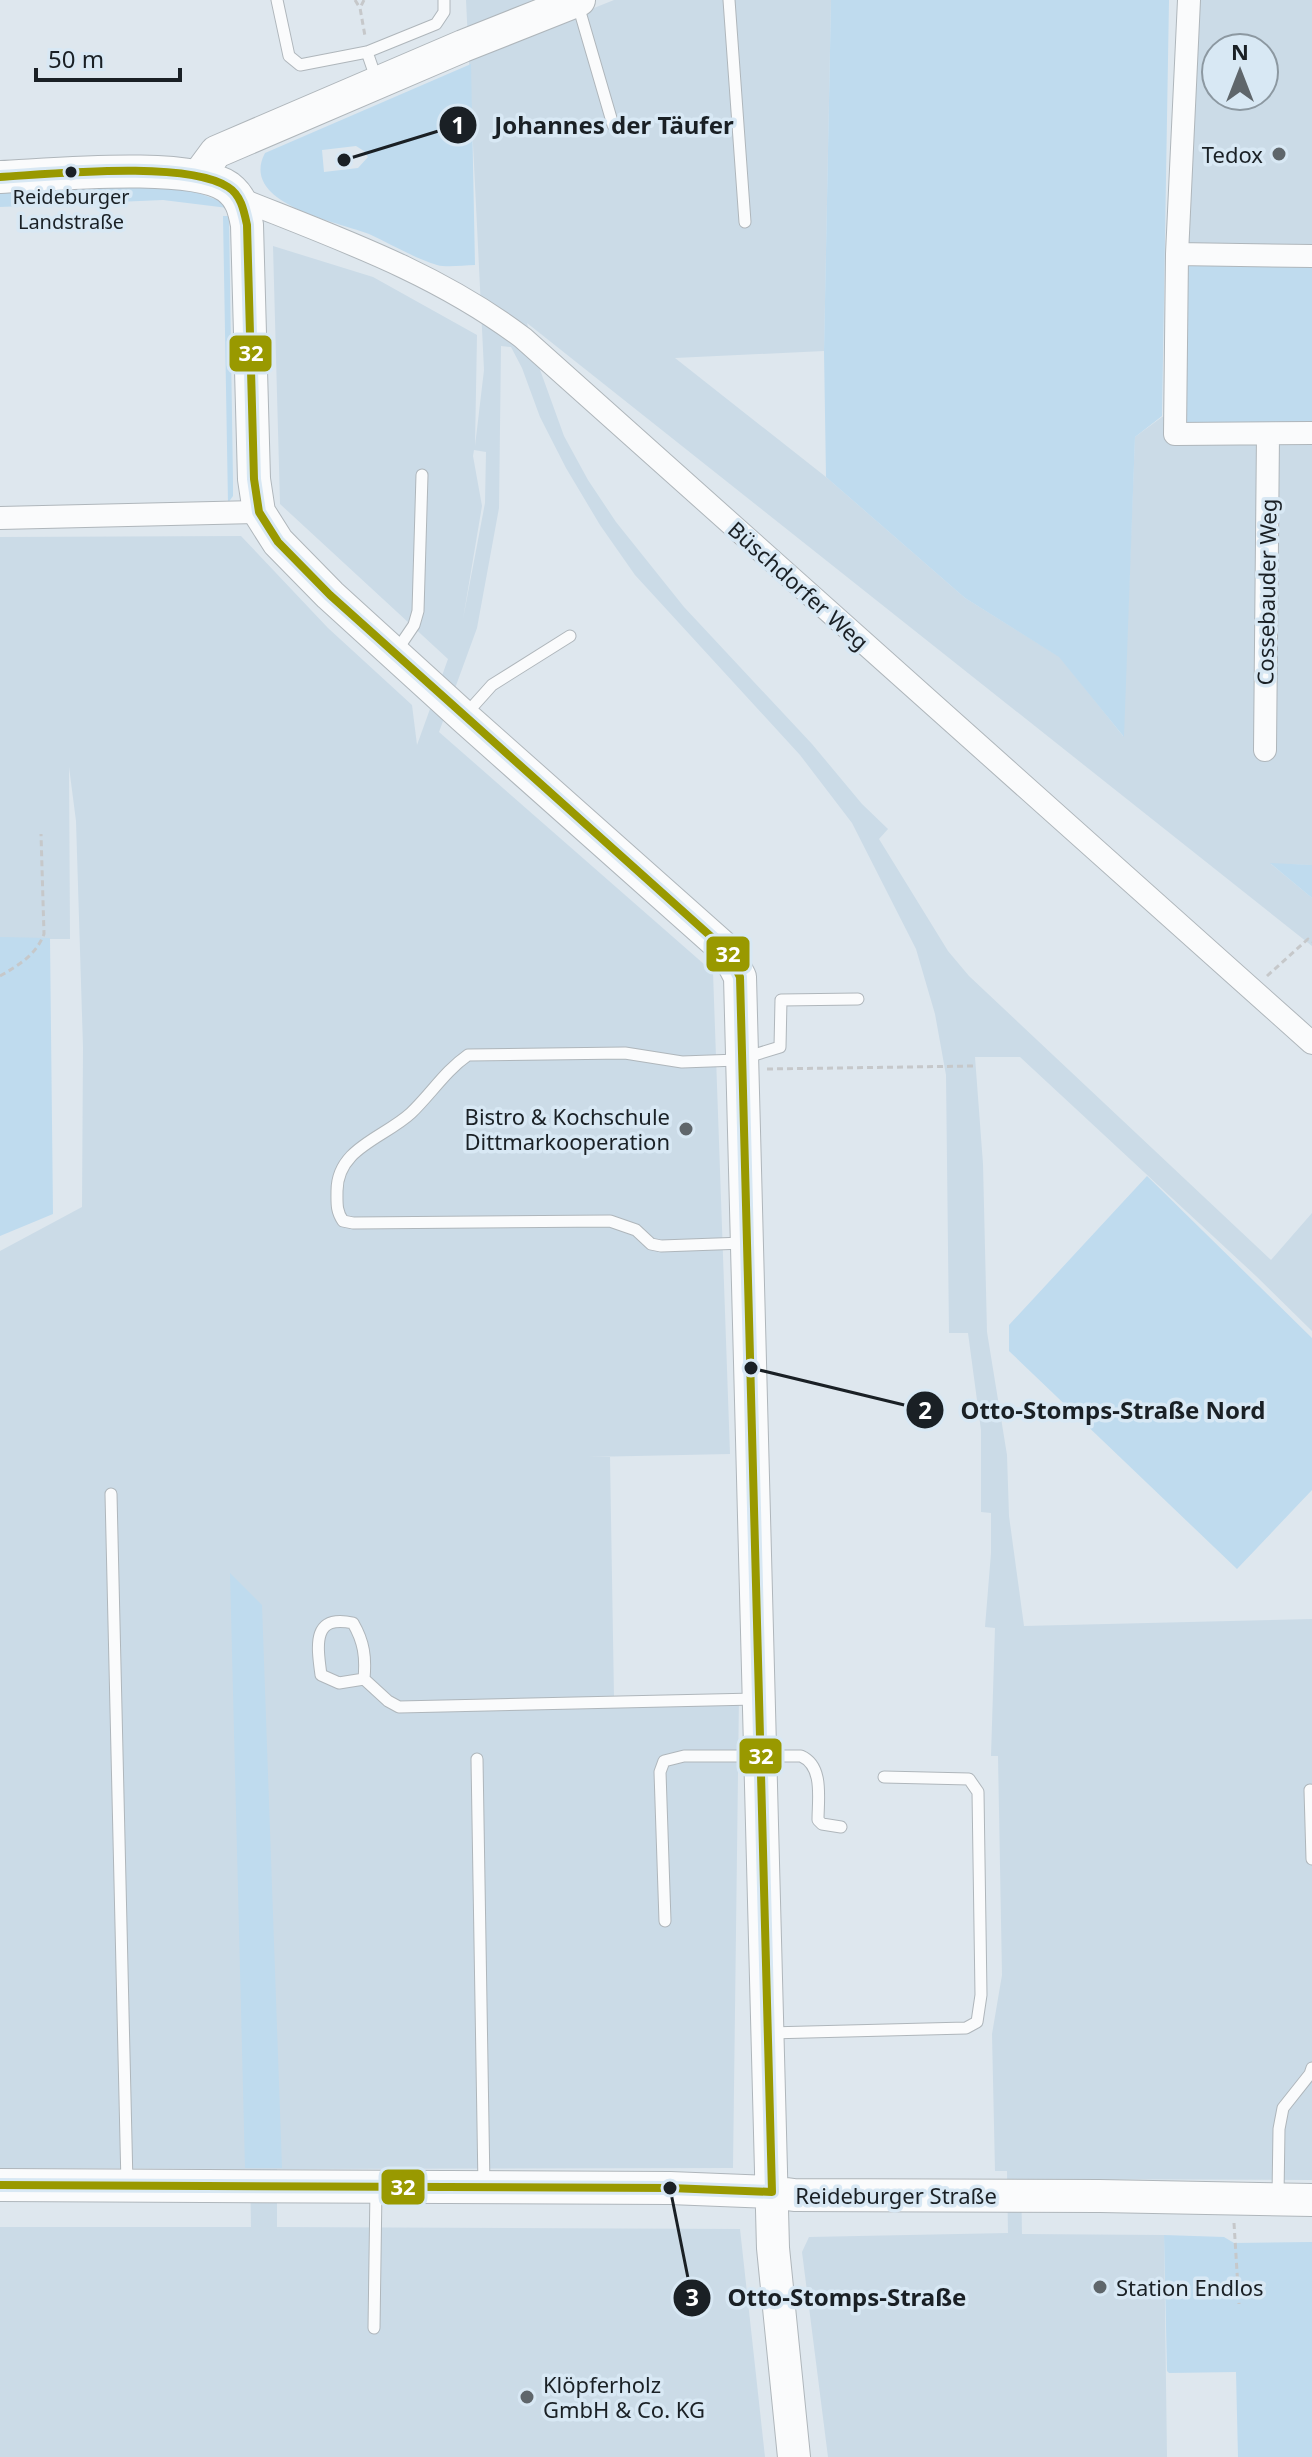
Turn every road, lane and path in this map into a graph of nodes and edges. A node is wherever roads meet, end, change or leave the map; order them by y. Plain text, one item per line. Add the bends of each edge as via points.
1 (277, 0) edge
2 (355, 0) edge
3 (364, 0) edge
4 (444, 0) edge
5 (578, 0) edge
6 (729, 0) edge
7 (1189, 0) edge
8 (360, 8) junction
9 (367, 52) junction
10 (377, 82) junction
11 (613, 125) dead end
12 (199, 175) junction
13 (0, 177) edge
14 (240, 199) junction
15 (745, 222) dead end
16 (1177, 254) junction
17 (1312, 256) edge
18 (1312, 433) edge
19 (1268, 434) junction
20 (422, 475) dead end
21 (259, 512) junction
22 (0, 518) edge
23 (570, 636) dead end
24 (394, 653) junction
25 (464, 717) junction
26 (1265, 750) dead end
27 (41, 834) dead end
28 (1312, 942) edge
29 (0, 976) edge
30 (1252, 990) junction
31 (858, 999) dead end
32 (1312, 1043) edge
33 (743, 1061) junction
34 (975, 1066) dead end
35 (747, 1243) junction
36 (111, 1494) dead end
37 (364, 1679) junction
38 (759, 1699) junction
39 (761, 1755) junction
40 (477, 1759) dead end
41 (884, 1777) dead end
42 (1310, 1790) edge
43 (841, 1827) dead end
44 (1312, 1859) edge
45 (665, 1921) dead end
46 (768, 2033) junction
47 (1312, 2068) edge
48 (0, 2185) edge
49 (127, 2185) junction
50 (376, 2186) junction
51 (484, 2187) junction
52 (772, 2192) junction
53 (1234, 2199) junction
54 (1278, 2200) junction
55 (1312, 2200) edge
56 (1239, 2304) dead end
57 (374, 2328) dead end
58 (794, 2457) edge

1 - 9 lane via 289,56 300,65
2 - 8 path
3 - 8 path
4 - 9 lane via 436,24
5 - 10 street
5 - 11 lane
6 - 15 lane
7 - 16 street
8 - 9 path
9 - 10 lane
10 - 12 street via 216,152
12 - 13 street
12 - 14 street via 230,188
14 - 21 street via 247,225
14 - 30 street, Büschdorfer Weg via 400,263 456,292 523,338
16 - 17 street
16 - 19 street via 1175,434
18 - 19 street
19 - 26 street, Cossebauder Weg
20 - 24 lane via 418,611
21 - 22 street
21 - 24 street via 278,542
23 - 25 lane via 492,685
24 - 25 street
25 - 33 street via 726,950 740,977
27 - 29 path via 44,934 39,947
28 - 30 path via 1308,939
30 - 32 street, Büschdorfer Weg
31 - 33 lane via 781,1000 780,1047
33 - 34 path
33 - 35 street
33 - 35 lane via 682,1062 625,1053 468,1055 450,1067 404,1119 353,1153 337,1178 337,1213 353,1223 610,1221 661,1246
35 - 38 street
36 - 49 lane
37 - 37 lane via 366,1657 353,1623 337,1619 326,1624 319,1637 321,1675 339,1683
37 - 38 lane via 399,1707
38 - 39 street
39 - 43 lane via 807,1758 817,1776 818,1820
39 - 45 lane via 664,1761 660,1772
39 - 46 street
40 - 51 lane
41 - 46 lane via 969,1779 978,1792 977,2022 966,2028
42 - 44 lane
46 - 52 street
47 - 54 lane via 1283,2108
48 - 49 street, Reideburger Straße
49 - 50 street, Reideburger Straße
50 - 51 street, Reideburger Straße
50 - 57 lane
51 - 52 street, Reideburger Straße
52 - 53 street, Reideburger Straße
52 - 58 street
53 - 54 street, Reideburger Straße
53 - 56 path
54 - 55 street, Reideburger Straße

